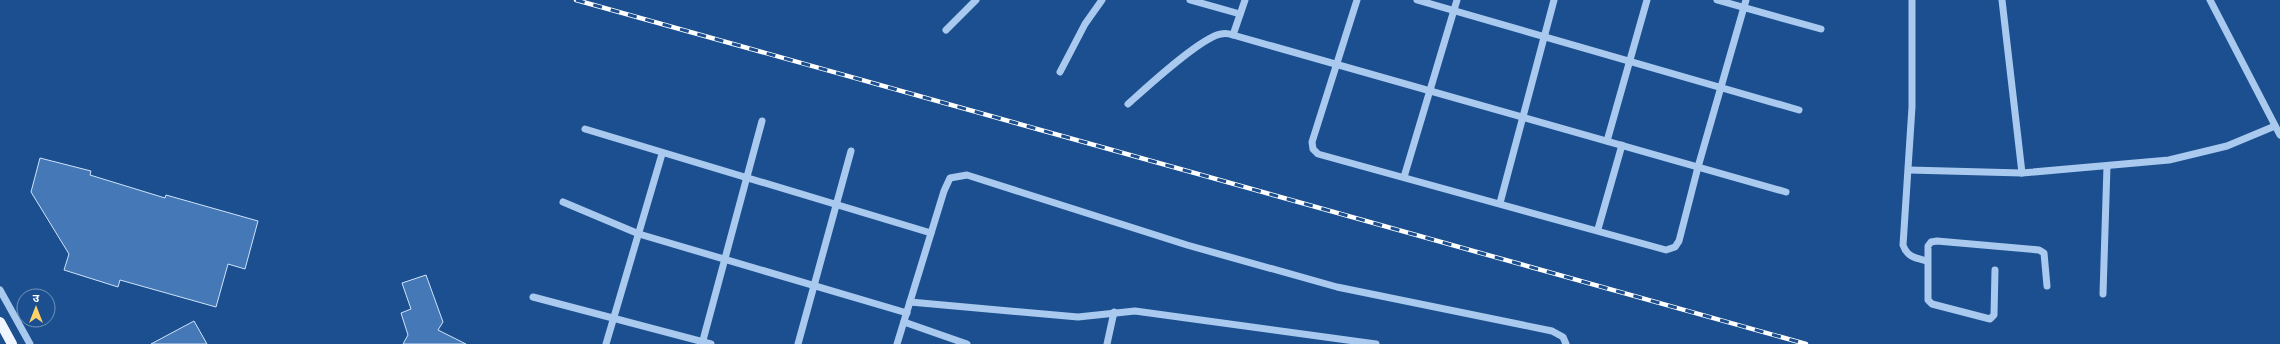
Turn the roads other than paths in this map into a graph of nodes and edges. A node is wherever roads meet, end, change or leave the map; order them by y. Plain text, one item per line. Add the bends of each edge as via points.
1 (976, 0) edge
2 (1102, 0) edge
3 (1190, 0) edge
4 (1245, 0) edge
5 (1357, 0) edge
6 (1417, 0) edge
7 (1457, 0) edge
8 (1554, 0) edge
9 (1647, 0) edge
10 (1717, 0) edge
11 (1746, 0) edge
12 (1912, 0) edge
13 (2002, 0) edge
14 (2210, 0) edge
15 (1744, 8) junction
16 (1454, 10) junction
17 (1240, 14) junction
18 (1821, 29) dead end
19 (946, 30) dead end
20 (1233, 34) junction
21 (1544, 37) junction
22 (1630, 61) junction
23 (1337, 64) junction
24 (1060, 72) dead end
25 (1721, 87) junction
26 (1430, 90) junction
27 (1128, 104) dead end
28 (1799, 110) dead end
29 (1522, 117) junction
30 (762, 121) dead end
31 (2275, 126) junction
32 (585, 130) dead end
33 (2280, 135) edge
34 (1607, 141) junction
35 (1622, 145) junction
36 (851, 151) dead end
37 (662, 154) junction
38 (2107, 166) junction
39 (1698, 167) junction
40 (1909, 170) junction
41 (2022, 173) junction
42 (1404, 177) junction
43 (746, 179) junction
44 (1786, 192) dead end
45 (563, 202) dead end
46 (1500, 203) junction
47 (836, 205) junction
48 (1598, 229) junction
49 (931, 233) junction
50 (639, 234) junction
51 (725, 259) junction
52 (1927, 261) junction
53 (1995, 270) dead end
54 (814, 286) junction
55 (2047, 286) dead end
56 (0, 290) edge
57 (2103, 294) dead end
58 (534, 297) dead end
59 (910, 302) junction
60 (1114, 312) junction
61 (907, 313) junction
62 (613, 318) junction
63 (0, 322) edge
64 (904, 322) junction
65 (702, 343) edge
66 (12, 344) edge
67 (30, 344) edge
68 (606, 344) edge
69 (711, 344) edge
70 (798, 344) edge
71 (897, 344) edge
72 (967, 344) edge
73 (1107, 344) edge
74 (1376, 344) edge
75 (1566, 344) edge

1 - 19 street
2 - 24 street via 1085,24
3 - 17 street
4 - 17 street
5 - 23 street
6 - 16 street
7 - 16 street
8 - 21 street
9 - 22 street
10 - 15 street
11 - 15 street
12 - 40 street
13 - 41 street
14 - 31 street
15 - 18 street
15 - 25 street
16 - 21 street
16 - 26 street
17 - 20 street
20 - 23 street
20 - 27 street via 1220,34 1207,40
21 - 22 street
21 - 29 street
22 - 25 street
22 - 34 street
23 - 26 street
23 - 42 street via 1312,142 1313,149 1318,154
25 - 28 street
25 - 39 street
26 - 29 street
26 - 42 street
29 - 34 street
29 - 46 street
30 - 43 street
31 - 33 street
31 - 38 street via 2227,146 2183,157
32 - 37 street
34 - 35 street
35 - 39 street
35 - 48 street
36 - 47 street
37 - 43 street
37 - 50 street
38 - 41 street
38 - 57 street
39 - 44 street
39 - 48 street via 1679,241 1675,247 1666,250
40 - 41 street
40 - 52 street via 1903,245 1910,256
42 - 46 street
43 - 47 street
43 - 51 street
45 - 50 street
46 - 48 street
47 - 49 street
47 - 54 street
49 - 59 street
49 - 75 street via 950,178 967,175 1187,245 1337,287 1552,331 1563,337
50 - 51 street
50 - 62 street
51 - 54 street
51 - 65 street
52 - 53 street via 1928,300 1932,304 1986,319 1994,316
52 - 55 street via 1928,246 1931,242 1937,241 2039,250 2046,258
54 - 61 street
54 - 70 street
56 - 67 street
58 - 62 street
59 - 60 street via 1078,317
59 - 61 street
60 - 73 street
60 - 74 street via 1135,311
61 - 64 street
62 - 65 street
62 - 68 street
63 - 66 main road
64 - 71 street
64 - 72 street
65 - 69 street

